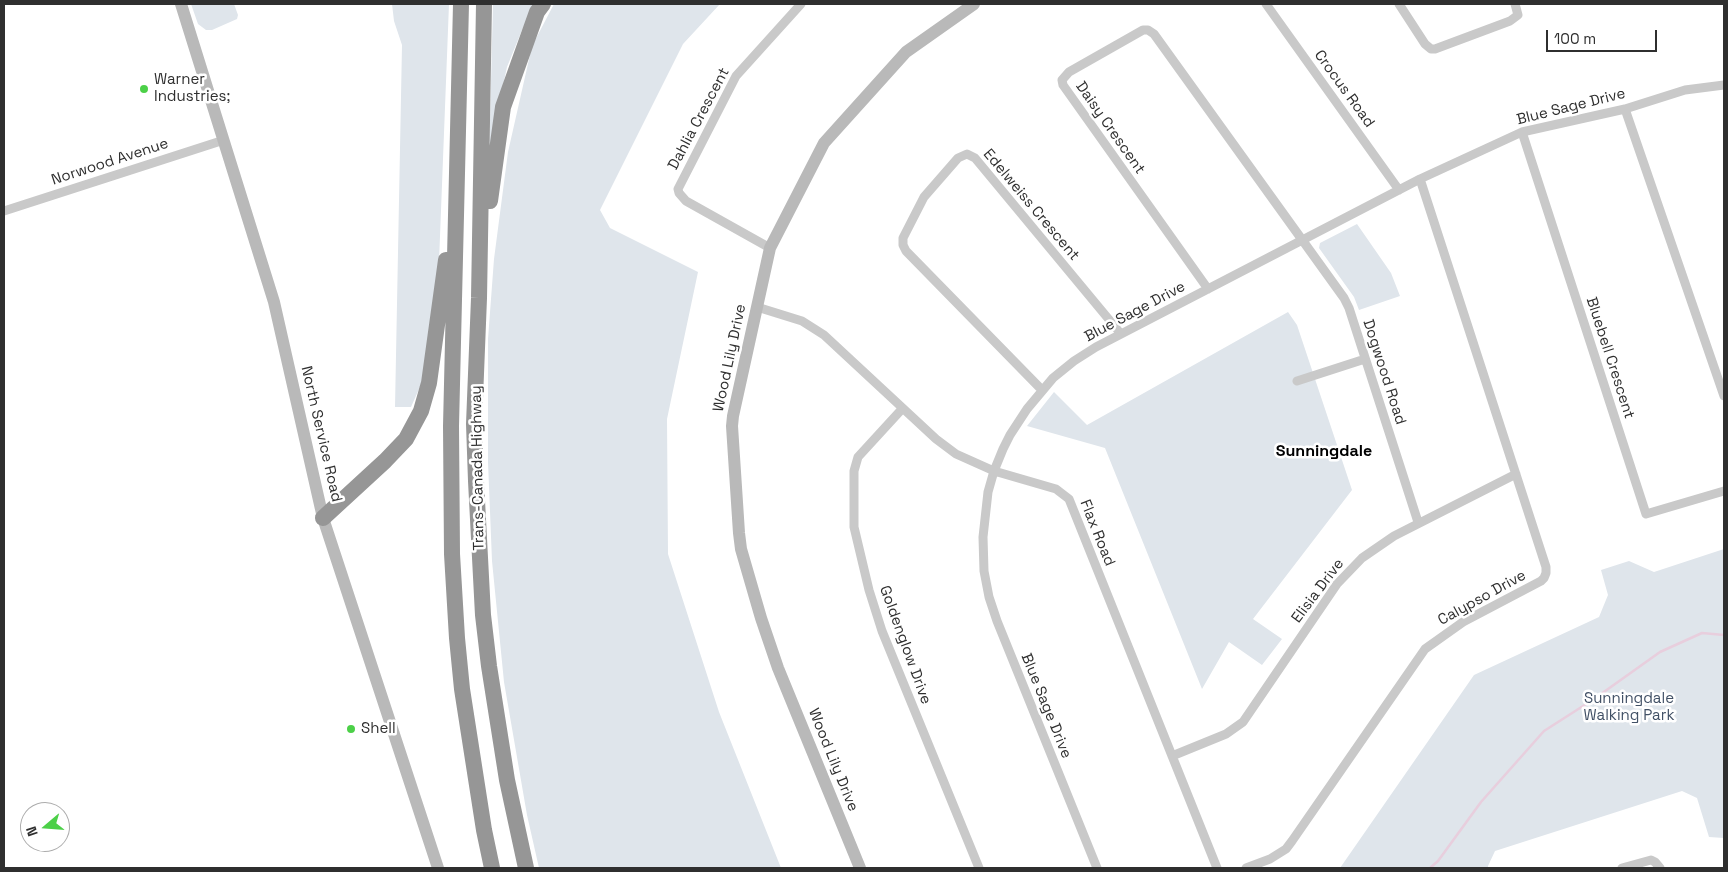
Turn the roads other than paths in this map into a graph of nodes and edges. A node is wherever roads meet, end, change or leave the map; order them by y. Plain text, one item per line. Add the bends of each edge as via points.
1 (181, 4) edge
2 (461, 4) edge
3 (484, 4) edge
4 (543, 4) edge
5 (801, 4) edge
6 (974, 4) edge
7 (1266, 4) edge
8 (1399, 4) edge
9 (1516, 4) edge
10 (1724, 85) edge
11 (1625, 109) junction
12 (1522, 132) junction
13 (224, 140) junction
14 (458, 169) junction
15 (1420, 179) junction
16 (1399, 190) junction
17 (4, 211) edge
18 (1302, 240) junction
19 (770, 248) junction
20 (1208, 289) junction
21 (479, 298) junction
22 (757, 307) junction
23 (1121, 334) junction
24 (1365, 359) junction
25 (1297, 381) dead end
26 (1042, 390) junction
27 (1724, 396) edge
28 (902, 409) junction
29 (994, 471) junction
30 (1516, 474) junction
31 (1724, 491) edge
32 (323, 518) junction
33 (1418, 522) junction
34 (1172, 756) junction
35 (438, 868) edge
36 (492, 868) edge
37 (526, 868) edge
38 (860, 868) edge
39 (979, 868) edge
40 (1097, 868) edge
41 (1218, 868) edge
42 (1246, 868) edge
43 (1622, 868) edge
44 (1660, 868) edge

1 - 13 street, North Service Road
2 - 14 highway, Trans-Canada Highway
3 - 21 highway, Trans-Canada Highway
4 - 21 highway via 537,12 503,107
5 - 19 street, Dahlia Crescent via 736,76 678,189 686,201
6 - 19 street, Wood Lily Drive via 906,52 828,138
7 - 16 street, Crocus Road
8 - 9 street via 1425,44 1435,49 1510,21 1518,15
10 - 11 street, Blue Sage Drive via 1685,90
11 - 12 street, Blue Sage Drive
11 - 27 street
12 - 15 street, Blue Sage Drive
12 - 31 street, Bluebell Crescent via 1646,514
13 - 17 street, Norwood Avenue
13 - 32 street, North Service Road via 274,302
14 - 32 highway via 429,383 421,411 406,439
14 - 36 highway, Trans-Canada Highway via 451,426 452,554 463,698
15 - 16 street, Blue Sage Drive
15 - 30 street, Calypso Drive
16 - 18 street, Blue Sage Drive
18 - 20 street, Blue Sage Drive
18 - 20 street, Daisy Crescent via 1154,34 1148,30 1139,32 1069,72 1062,80 1063,85
18 - 24 street, Dogwood Road via 1344,298
19 - 22 street, Wood Lily Drive
20 - 23 street, Blue Sage Drive
21 - 37 highway, Trans-Canada Highway via 474,424 483,615 498,730
22 - 28 street, Flax Road via 814,327
22 - 38 street, Wood Lily Drive via 733,421 739,542 778,668
23 - 26 street, Blue Sage Drive via 1074,361
23 - 26 street, Edelweiss Crescent via 974,158 967,154 958,158 924,197 903,238 903,245
24 - 25 street
24 - 33 street, Dogwood Road
26 - 29 street, Blue Sage Drive via 1010,435
28 - 29 street, Flax Road via 945,447
28 - 39 street, Goldenglow Drive via 858,457 854,471 854,527 882,631
29 - 34 street, Flax Road via 1056,489 1069,499
29 - 40 street, Blue Sage Drive via 983,536 989,597
30 - 33 street, Elisia Drive
30 - 42 street, Calypso Drive via 1546,567 1544,578 1463,622 1424,649 1286,849
32 - 35 street, North Service Road
33 - 34 street, Elisia Drive via 1372,550 1345,575 1238,727
34 - 41 street, Flax Road
43 - 44 street via 1651,860

